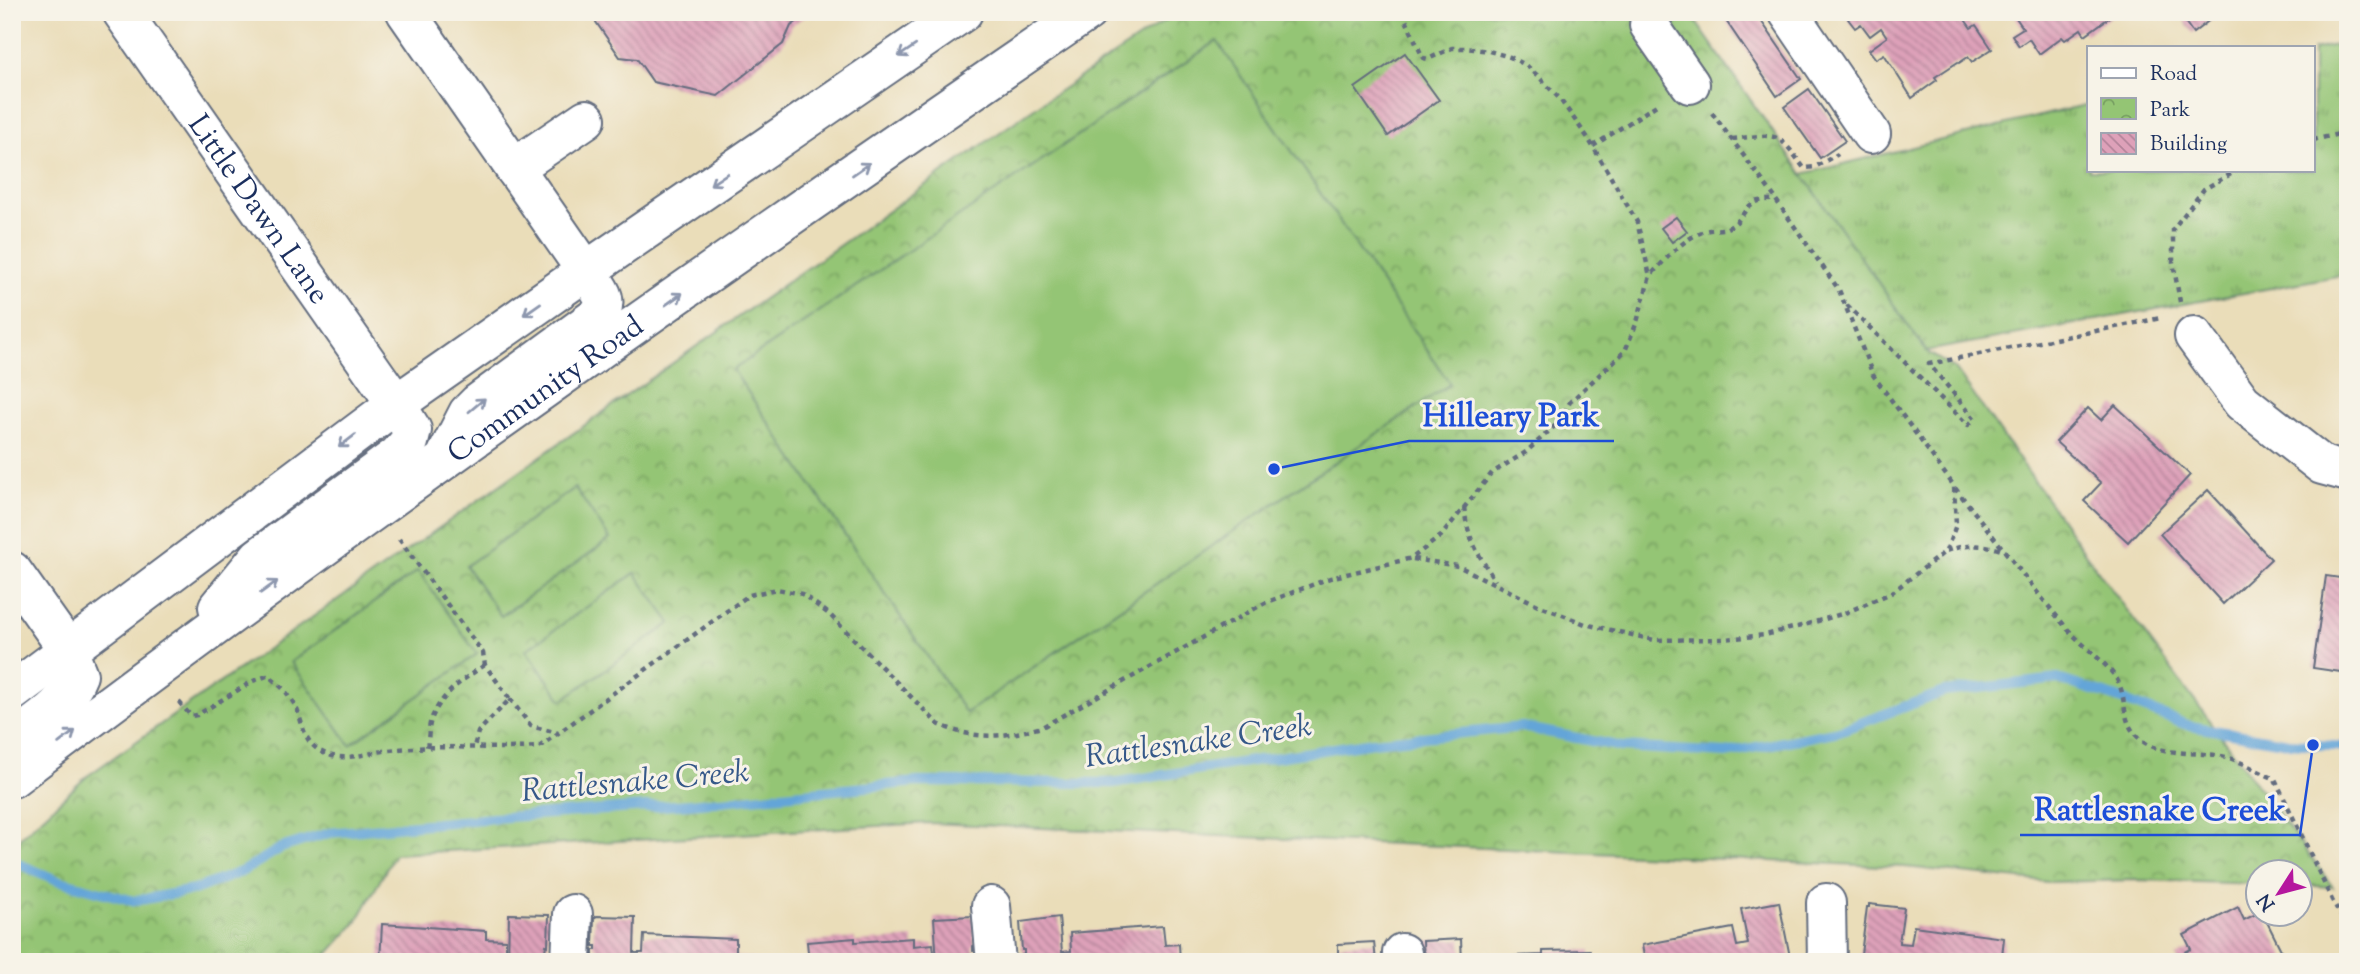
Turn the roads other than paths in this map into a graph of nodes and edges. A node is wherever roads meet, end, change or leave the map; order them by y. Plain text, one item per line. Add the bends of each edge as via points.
1 (122, 12) edge
2 (963, 12) edge
3 (1087, 12) edge
4 (1788, 12) edge
5 (421, 17) edge
6 (1649, 25) dead end
7 (1690, 84) road end
8 (586, 119) dead end
9 (1871, 134) road end
10 (514, 168) junction
11 (586, 271) junction
12 (2188, 325) road end
13 (396, 404) junction
14 (443, 463) junction
15 (2348, 472) edge
16 (12, 571) edge
17 (206, 631) junction
18 (68, 650) junction
19 (12, 692) edge
20 (12, 741) edge
21 (12, 778) edge
22 (1826, 903) dead end
23 (991, 906) dead end
24 (573, 914) dead end
25 (571, 962) edge
26 (996, 962) edge
27 (1826, 962) edge

1 - 13 main road, Little Dawn Lane
2 -> 11 main road
14 -> 3 main road, Community Road
4 - 9 main road
5 - 10 main road
6 - 7 main road
8 - 10 main road
10 - 11 main road
11 -> 13 main road
14 -> 11 main road via 468,413 604,309 601,292
12 - 15 main road via 2242,402 2322,465
13 - 17 main road, Little Dawn Lane via 412,430 409,442 398,455 259,557 218,606
13 -> 18 main road
17 -> 14 main road, Community Road
16 - 18 main road
21 -> 17 main road, Community Road
18 - 19 main road
18 - 20 main road via 78,675 73,689
22 - 27 main road
23 - 26 main road
24 - 25 main road

